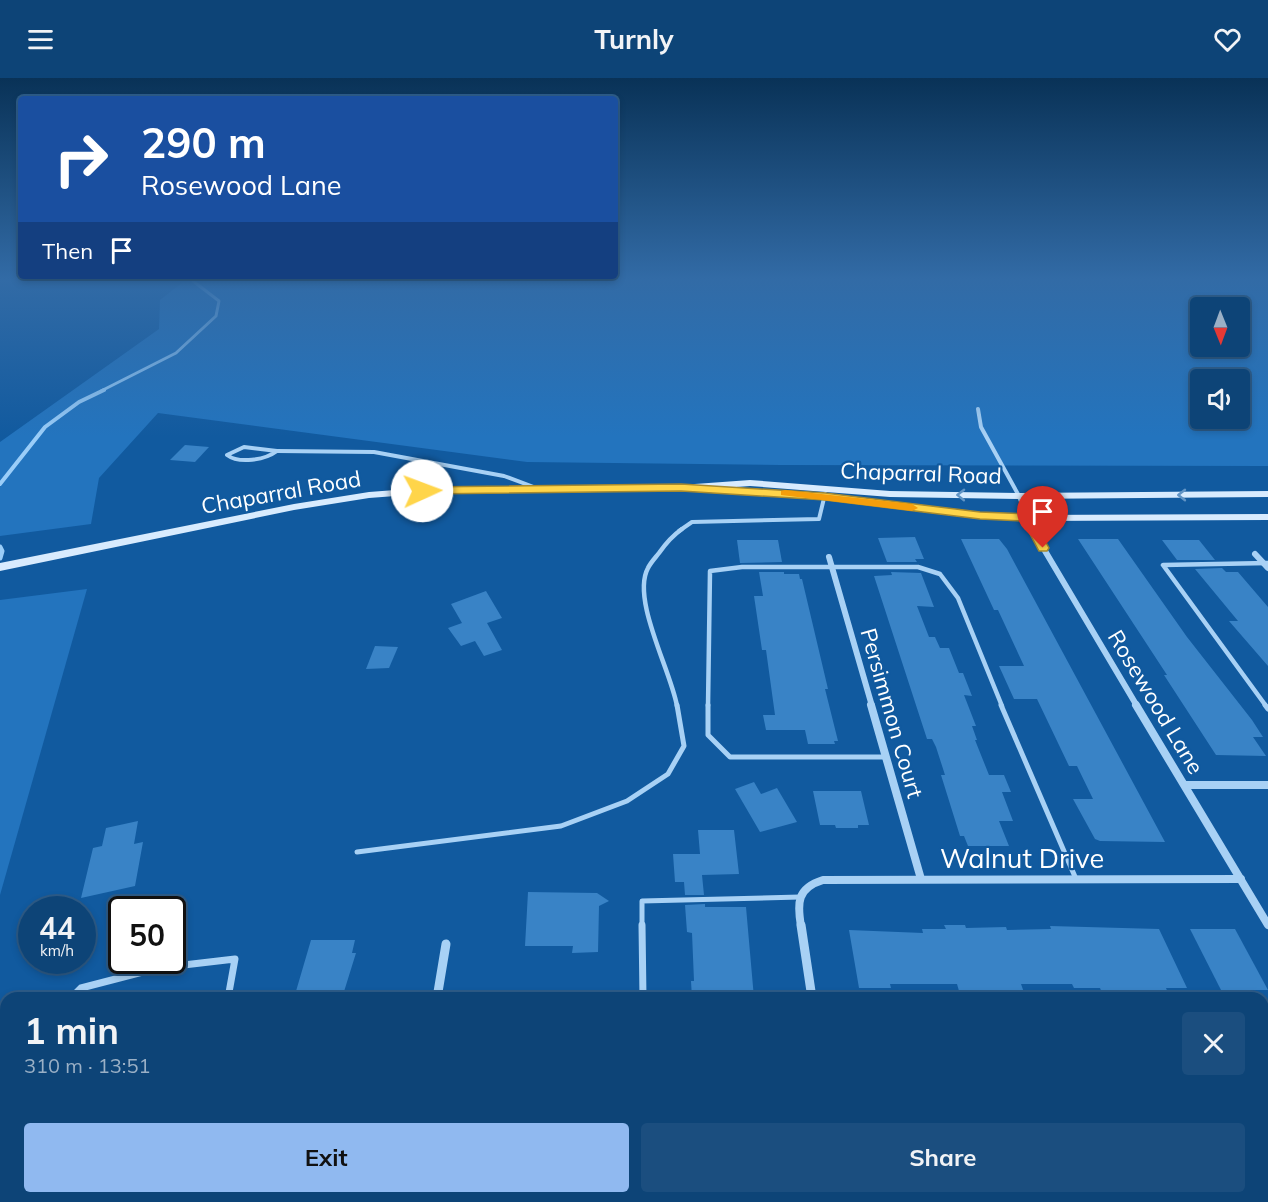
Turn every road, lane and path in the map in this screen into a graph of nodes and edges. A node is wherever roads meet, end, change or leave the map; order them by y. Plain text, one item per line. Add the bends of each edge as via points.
1 (978, 409) dead end
2 (277, 451) junction
3 (539, 489) junction
4 (825, 492) junction
5 (1268, 495) edge
6 (1019, 496) junction
7 (1268, 517) edge
8 (1028, 518) junction
9 (1256, 554) dead end
10 (829, 557) dead end
11 (1266, 565) edge
12 (0, 567) edge
13 (832, 567) junction
14 (1268, 709) edge
15 (886, 757) junction
16 (1185, 785) junction
17 (1268, 785) edge
18 (357, 852) dead end
19 (921, 879) junction
20 (1076, 879) junction
21 (1241, 879) junction
22 (800, 897) junction
23 (1268, 925) edge
24 (446, 944) dead end
25 (77, 992) edge
26 (229, 992) edge
27 (438, 992) edge
28 (643, 992) edge
29 (811, 992) edge

1 - 6 lane via 981,427
2 - 2 lane via 264,457 232,459 227,455 244,447
2 - 3 lane via 374,452 504,476
3 - 4 main road, Chaparral Road
3 - 12 main road, Chaparral Road via 369,495
6 -> 4 main road, Chaparral Road
4 - 8 main road, Chaparral Road via 980,516
4 - 18 lane via 819,519 692,522 672,536 647,569 648,619 674,686 684,746 668,774 627,801 561,825
5 -> 6 main road, Chaparral Road
6 - 8 street, Rosewood Lane
7 - 8 main road, Chaparral Road
8 - 16 street, Rosewood Lane
9 - 11 street
10 - 13 street, Persimmon Court
11 - 14 lane via 1163,565
13 - 15 street, Persimmon Court
13 - 15 lane via 710,571 708,735 730,757
13 - 20 lane via 918,567 940,574 958,598
15 - 19 street, Persimmon Court
16 - 17 street
16 - 21 street, Rosewood Lane
19 - 20 street, Walnut Drive
19 - 22 street, Walnut Drive via 823,880 805,888
20 - 21 street, Walnut Drive
21 - 23 street, Rosewood Lane
22 - 28 lane via 642,901
22 - 29 street via 798,907
24 - 27 street
25 - 26 lane via 158,968 235,959

